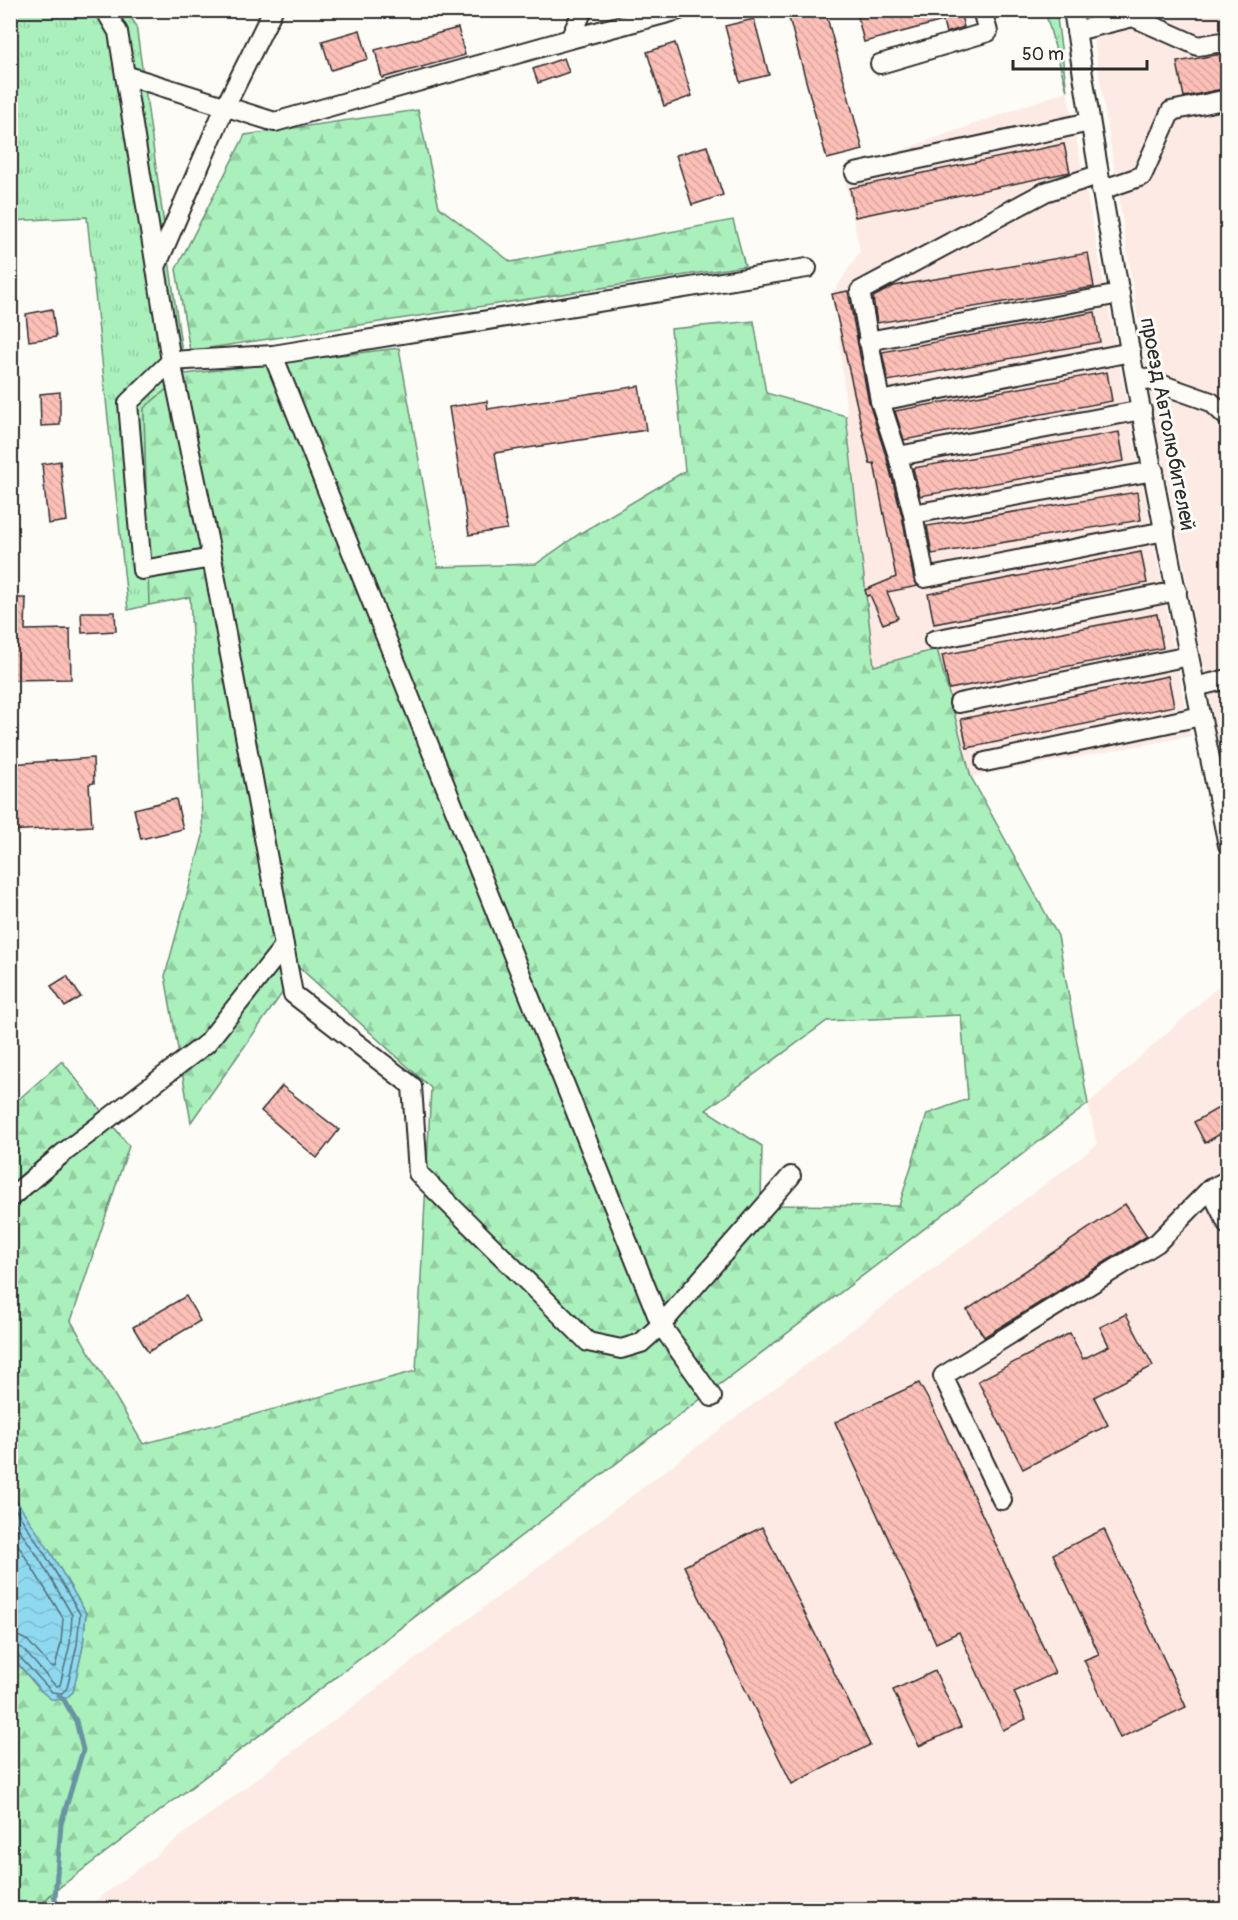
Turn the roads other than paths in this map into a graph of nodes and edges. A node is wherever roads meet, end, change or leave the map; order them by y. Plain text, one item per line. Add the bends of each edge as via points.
1 (105, 10) edge
2 (273, 10) edge
3 (583, 10) edge
4 (679, 10) edge
5 (982, 10) edge
6 (1073, 10) edge
7 (1135, 14) edge
8 (1076, 31) junction
9 (570, 39) junction
10 (1227, 41) edge
11 (880, 64) dead end
12 (125, 75) junction
13 (1227, 99) edge
14 (225, 108) junction
15 (1090, 123) junction
16 (855, 173) dead end
17 (1099, 182) junction
18 (156, 267) junction
19 (807, 268) dead end
20 (1120, 294) junction
21 (868, 341) junction
22 (1131, 352) junction
23 (273, 355) junction
24 (171, 361) junction
25 (1135, 375) junction
26 (880, 401) junction
27 (1142, 410) junction
28 (1227, 418) edge
29 (898, 456) junction
30 (1154, 471) junction
31 (913, 514) junction
32 (1165, 531) junction
33 (212, 558) junction
34 (1177, 591) junction
35 (934, 640) dead end
36 (1189, 656) junction
37 (1227, 679) edge
38 (1195, 687) junction
39 (959, 703) dead end
40 (1201, 716) junction
41 (985, 762) dead end
42 (1227, 845) edge
43 (284, 946) junction
44 (791, 1176) dead end
45 (1227, 1180) edge
46 (1210, 1190) junction
47 (10, 1198) edge
48 (1227, 1225) edge
49 (661, 1325) junction
50 (712, 1397) dead end
51 (1002, 1500) dead end

1 - 12 street via 118,32
2 - 14 street
3 - 9 street
4 - 9 street
5 - 11 street via 988,32
6 - 8 street, проезд Автолюбителей
7 - 8 street
7 - 10 street via 1198,46
8 - 15 street, проезд Автолюбителей
9 - 14 street via 275,122
12 - 14 street
12 - 18 street
13 - 17 street via 1171,111 1142,176
14 - 18 street
15 - 16 street
15 - 17 street, проезд Автолюбителей
17 - 20 street, проезд Автолюбителей
17 - 21 street via 1045,192 860,291
18 - 24 street
19 - 23 street
20 - 21 street
20 - 22 street, проезд Автолюбителей
21 - 26 street
22 - 25 street, проезд Автолюбителей
22 - 26 street
23 - 24 street
23 - 49 street
24 - 33 street
24 - 33 street via 128,403 141,570
25 - 27 street, проезд Автолюбителей
25 - 28 street via 1211,402
26 - 29 street
27 - 29 street
27 - 30 street, проезд Автолюбителей
29 - 31 street
30 - 31 street
30 - 32 street, проезд Автолюбителей
31 - 32 street via 925,578
32 - 34 street, проезд Автолюбителей
33 - 43 street
34 - 35 street
34 - 36 street, проезд Автолюбителей
36 - 38 street, проезд Автолюбителей
36 - 39 street
37 - 38 street
38 - 40 street, проезд Автолюбителей
40 - 41 street
40 - 42 street, проезд Автолюбителей
43 - 47 street via 207,1043
43 - 49 street via 293,994 412,1086 418,1173 588,1342 621,1349 641,1343
44 - 49 street
45 - 46 street
46 - 48 street
46 - 51 street via 1157,1243 943,1376
49 - 50 street

